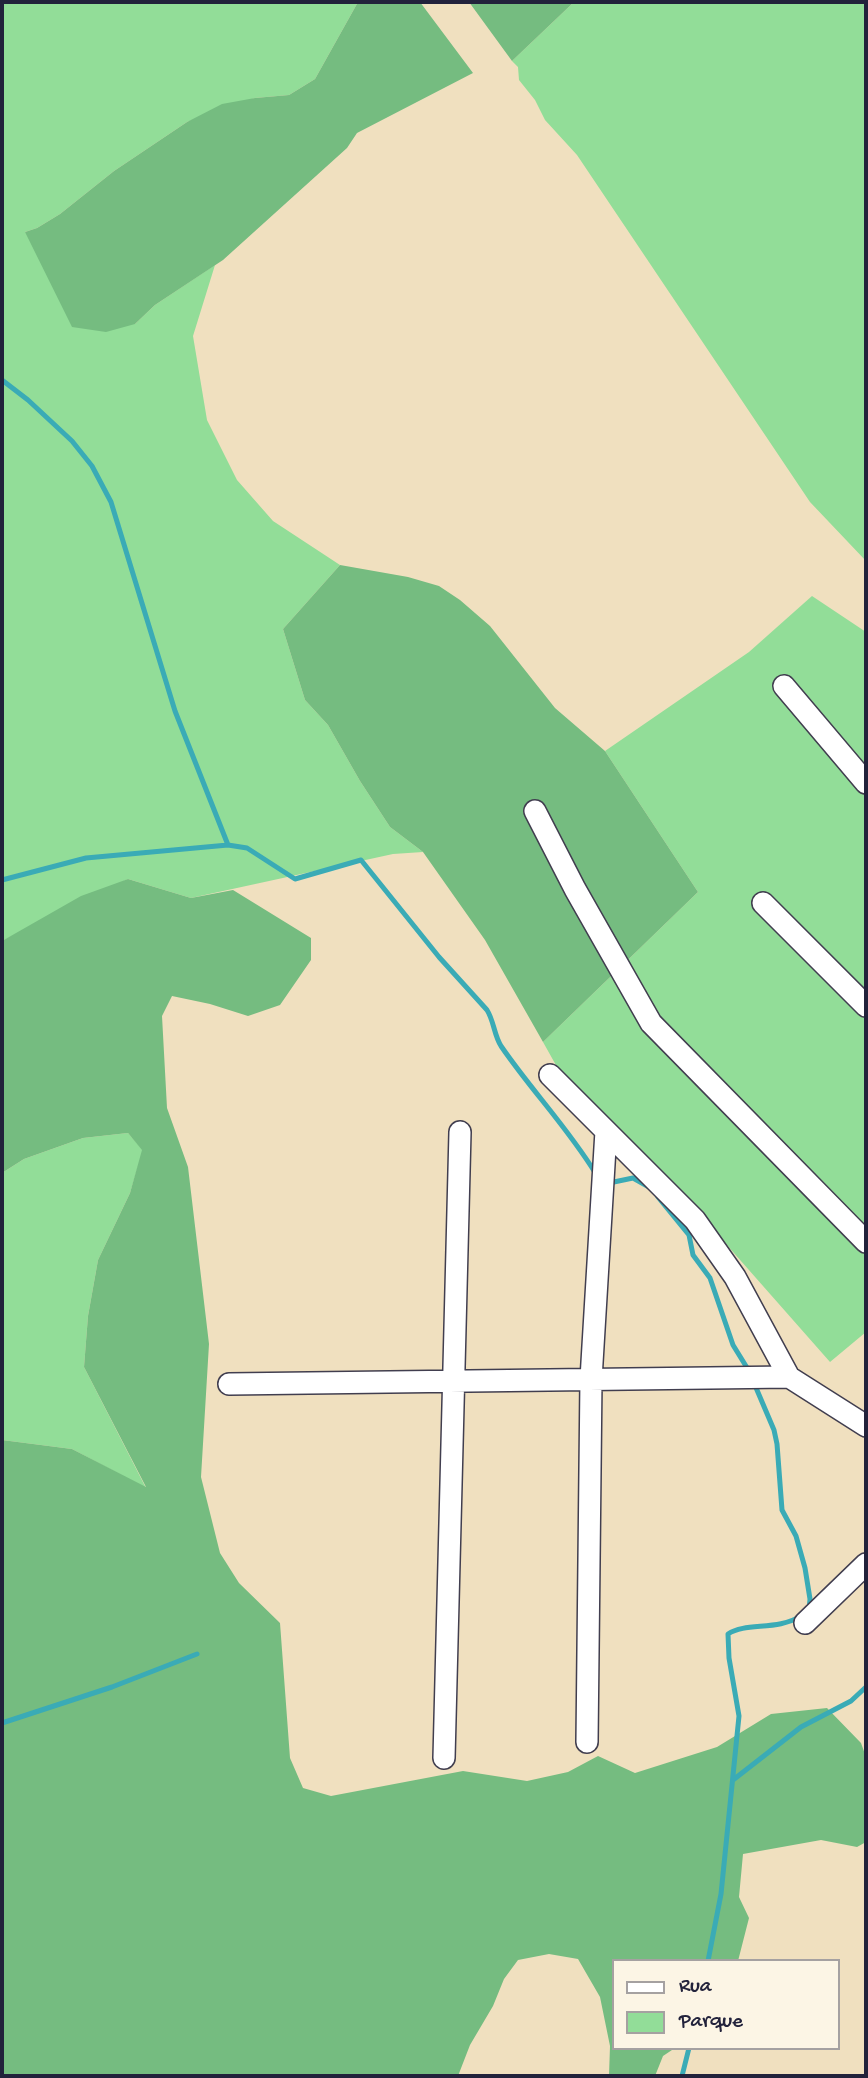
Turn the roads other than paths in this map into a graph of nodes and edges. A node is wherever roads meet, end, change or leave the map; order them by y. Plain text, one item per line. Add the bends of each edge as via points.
1 (784, 686) dead end
2 (866, 783) edge
3 (535, 811) dead end
4 (763, 903) dead end
5 (866, 1006) edge
6 (550, 1075) dead end
7 (607, 1130) junction
8 (460, 1132) dead end
9 (866, 1242) edge
10 (789, 1377) junction
11 (591, 1379) junction
12 (454, 1381) junction
13 (229, 1384) dead end
14 (866, 1426) edge
15 (866, 1564) edge
16 (805, 1623) dead end
17 (587, 1742) dead end
18 (444, 1758) dead end

1 - 2 street
3 - 9 street via 651,1023
4 - 5 street
6 - 7 street
7 - 10 street via 695,1220 735,1277
7 - 11 street
8 - 12 street
10 - 11 street
10 - 14 street
11 - 12 street
11 - 17 street
12 - 13 street
12 - 18 street
15 - 16 street

